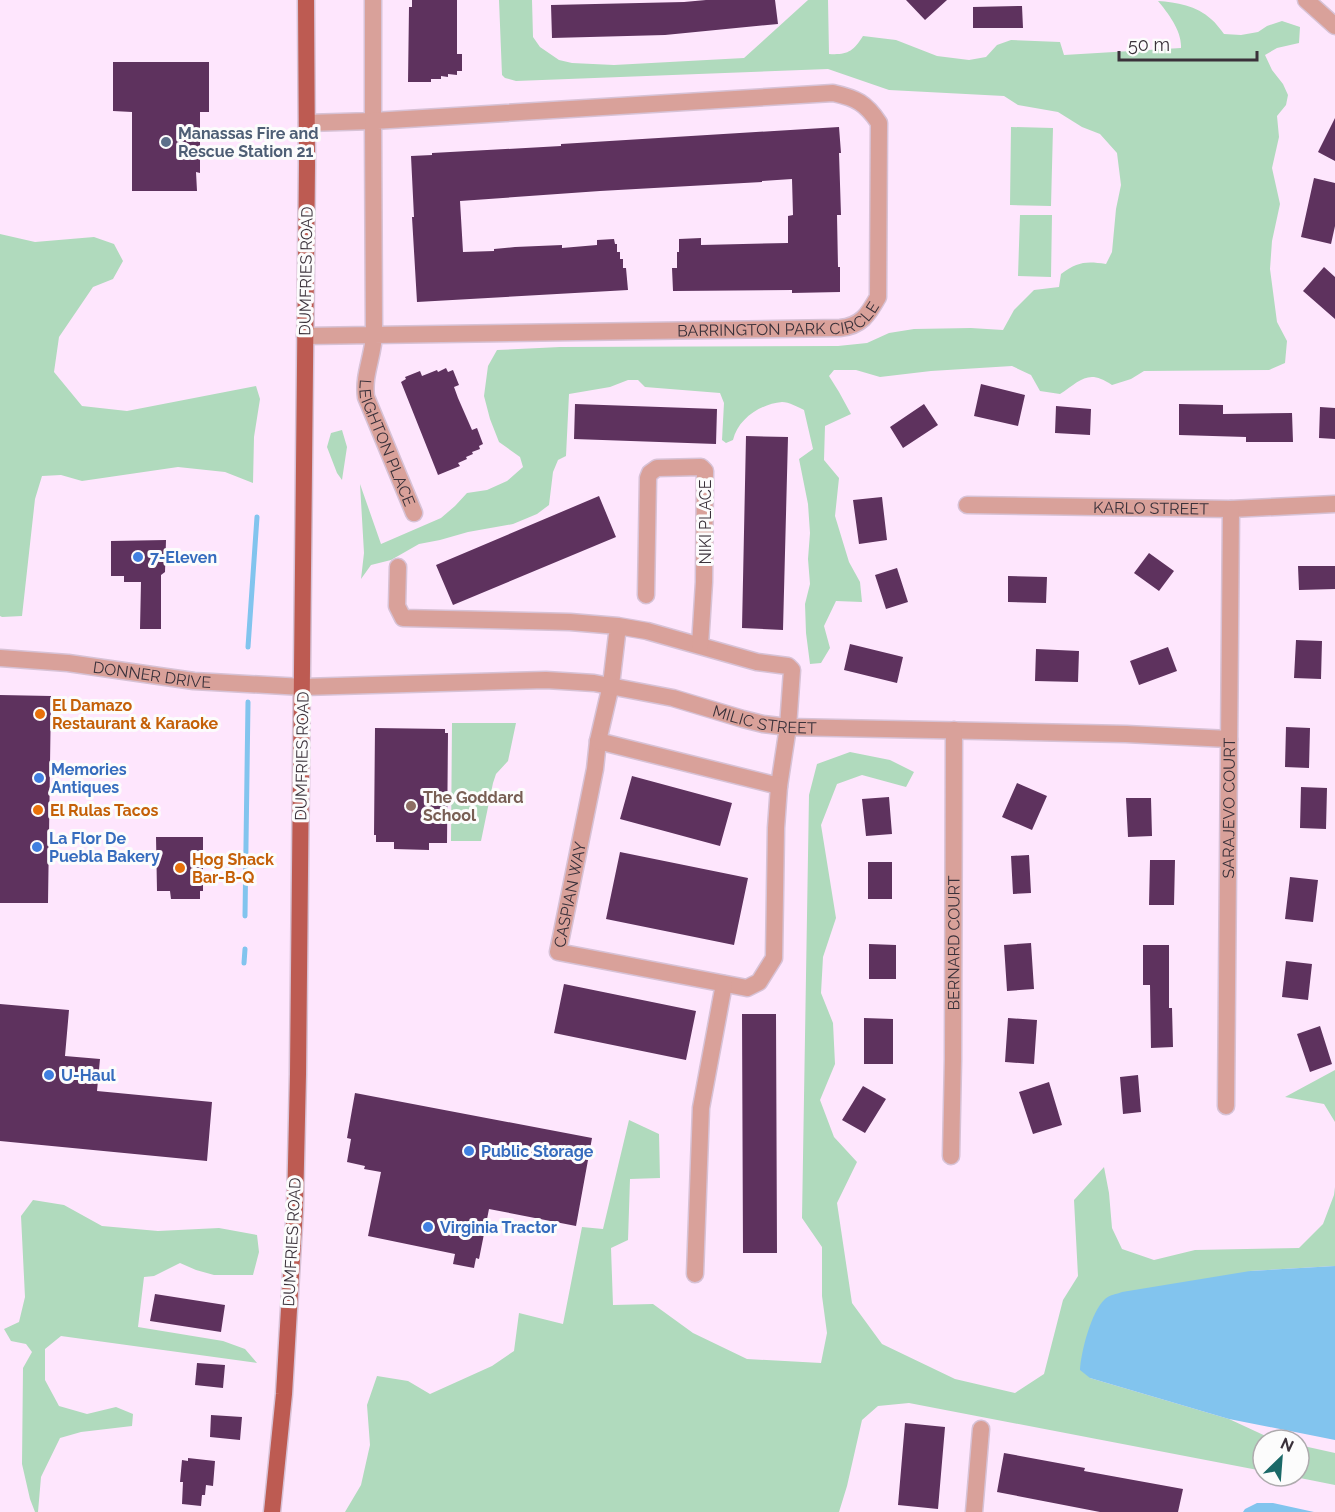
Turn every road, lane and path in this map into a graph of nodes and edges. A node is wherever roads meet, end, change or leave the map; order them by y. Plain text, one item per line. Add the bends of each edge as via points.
1 (306, 0) edge
2 (373, 0) edge
3 (1306, 0) edge
4 (1335, 26) edge
5 (373, 121) junction
6 (307, 123) junction
7 (374, 335) junction
8 (305, 336) junction
9 (1335, 504) edge
10 (967, 506) dead end
11 (1231, 509) junction
12 (414, 513) dead end
13 (398, 567) dead end
14 (646, 595) dead end
15 (618, 626) junction
16 (700, 645) junction
17 (0, 658) edge
18 (611, 685) junction
19 (303, 687) junction
20 (788, 727) junction
21 (954, 730) junction
22 (1229, 739) junction
23 (598, 741) junction
24 (779, 786) junction
25 (724, 984) junction
26 (1226, 1106) dead end
27 (951, 1156) dead end
28 (694, 1274) dead end
29 (981, 1428) dead end
30 (272, 1512) edge
31 (974, 1512) edge

1 - 6 main road, DUMFRIES ROAD
2 - 5 street
3 - 4 street
5 - 6 street, BARRINGTON PARK CIRCLE
5 - 7 street
5 - 7 street, BARRINGTON PARK CIRCLE via 833,93 860,101 880,127 878,297 851,327
6 - 8 main road, DUMFRIES ROAD
7 - 8 street, BARRINGTON PARK CIRCLE
7 - 12 street, LEIGHTON PLACE via 366,397
8 - 19 main road, DUMFRIES ROAD
9 - 11 street, KARLO STREET
10 - 11 street, KARLO STREET
11 - 22 street, SARAJEVO COURT
13 - 15 street via 397,606 403,618
14 - 16 street, NIKI PLACE via 650,473 657,468 701,467 705,471 705,560
15 - 16 street
15 - 18 street
16 - 20 street via 757,662 788,666 792,670
17 - 19 street, DONNER DRIVE via 68,663 162,678
18 - 19 street, MILIC STREET via 546,681
18 - 20 street, MILIC STREET
18 - 23 street, CASPIAN WAY
19 - 30 main road, DUMFRIES ROAD via 294,1208 284,1394
20 - 21 street, MILIC STREET
20 - 24 street, CASPIAN WAY
21 - 22 street, MILIC STREET
21 - 27 street, BERNARD COURT
22 - 26 street, SARAJEVO COURT
23 - 24 street
23 - 25 street, CASPIAN WAY via 558,952
24 - 25 street, CASPIAN WAY via 774,958 759,982 747,988
25 - 28 street via 701,1108
29 - 31 street

